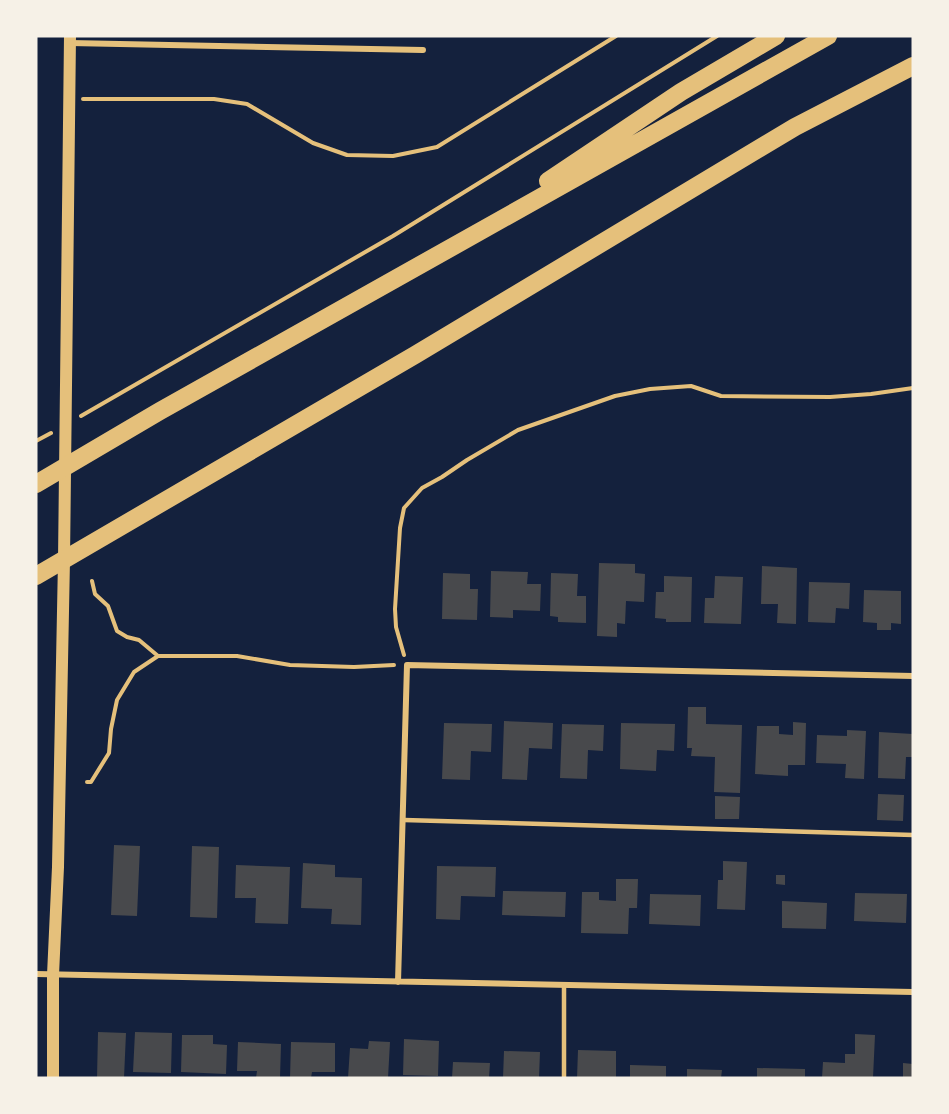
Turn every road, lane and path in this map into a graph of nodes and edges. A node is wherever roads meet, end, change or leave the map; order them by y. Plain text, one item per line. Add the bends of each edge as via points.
1 (616, 36) edge
2 (717, 36) edge
3 (776, 36) edge
4 (828, 36) edge
5 (70, 39) edge
6 (423, 50) dead end
7 (913, 66) edge
8 (70, 99) junction
9 (436, 256) junction
10 (913, 387) edge
11 (75, 419) dead end
12 (55, 430) dead end
13 (36, 441) edge
14 (36, 484) edge
15 (36, 576) edge
16 (92, 581) dead end
17 (158, 656) junction
18 (407, 665) junction
19 (913, 675) edge
20 (87, 782) dead end
21 (404, 820) junction
22 (913, 835) edge
23 (36, 974) edge
24 (53, 975) junction
25 (398, 982) junction
26 (564, 985) junction
27 (913, 992) edge
28 (53, 1078) edge
29 (564, 1078) edge

1 - 8 path via 437,147 393,156 347,155 313,143 248,104 214,99
2 - 11 path via 393,236
3 - 9 highway via 681,92
4 - 9 highway
5 - 6 street
5 - 8 main road
7 - 15 highway via 795,127
8 - 24 main road via 60,796
9 - 14 highway
10 - 18 path via 830,397 721,396 691,386 650,389 615,396 518,430 422,488 404,508 395,609
12 - 13 path
16 - 17 path via 95,594 108,606 117,631 139,640
17 - 18 path via 237,656 290,665
17 - 20 path via 134,672 117,700 109,753
18 - 19 street
18 - 21 street
21 - 22 lane
21 - 25 street
23 - 24 street
24 - 25 street
24 - 28 main road
25 - 26 street
26 - 27 street
26 - 29 lane

